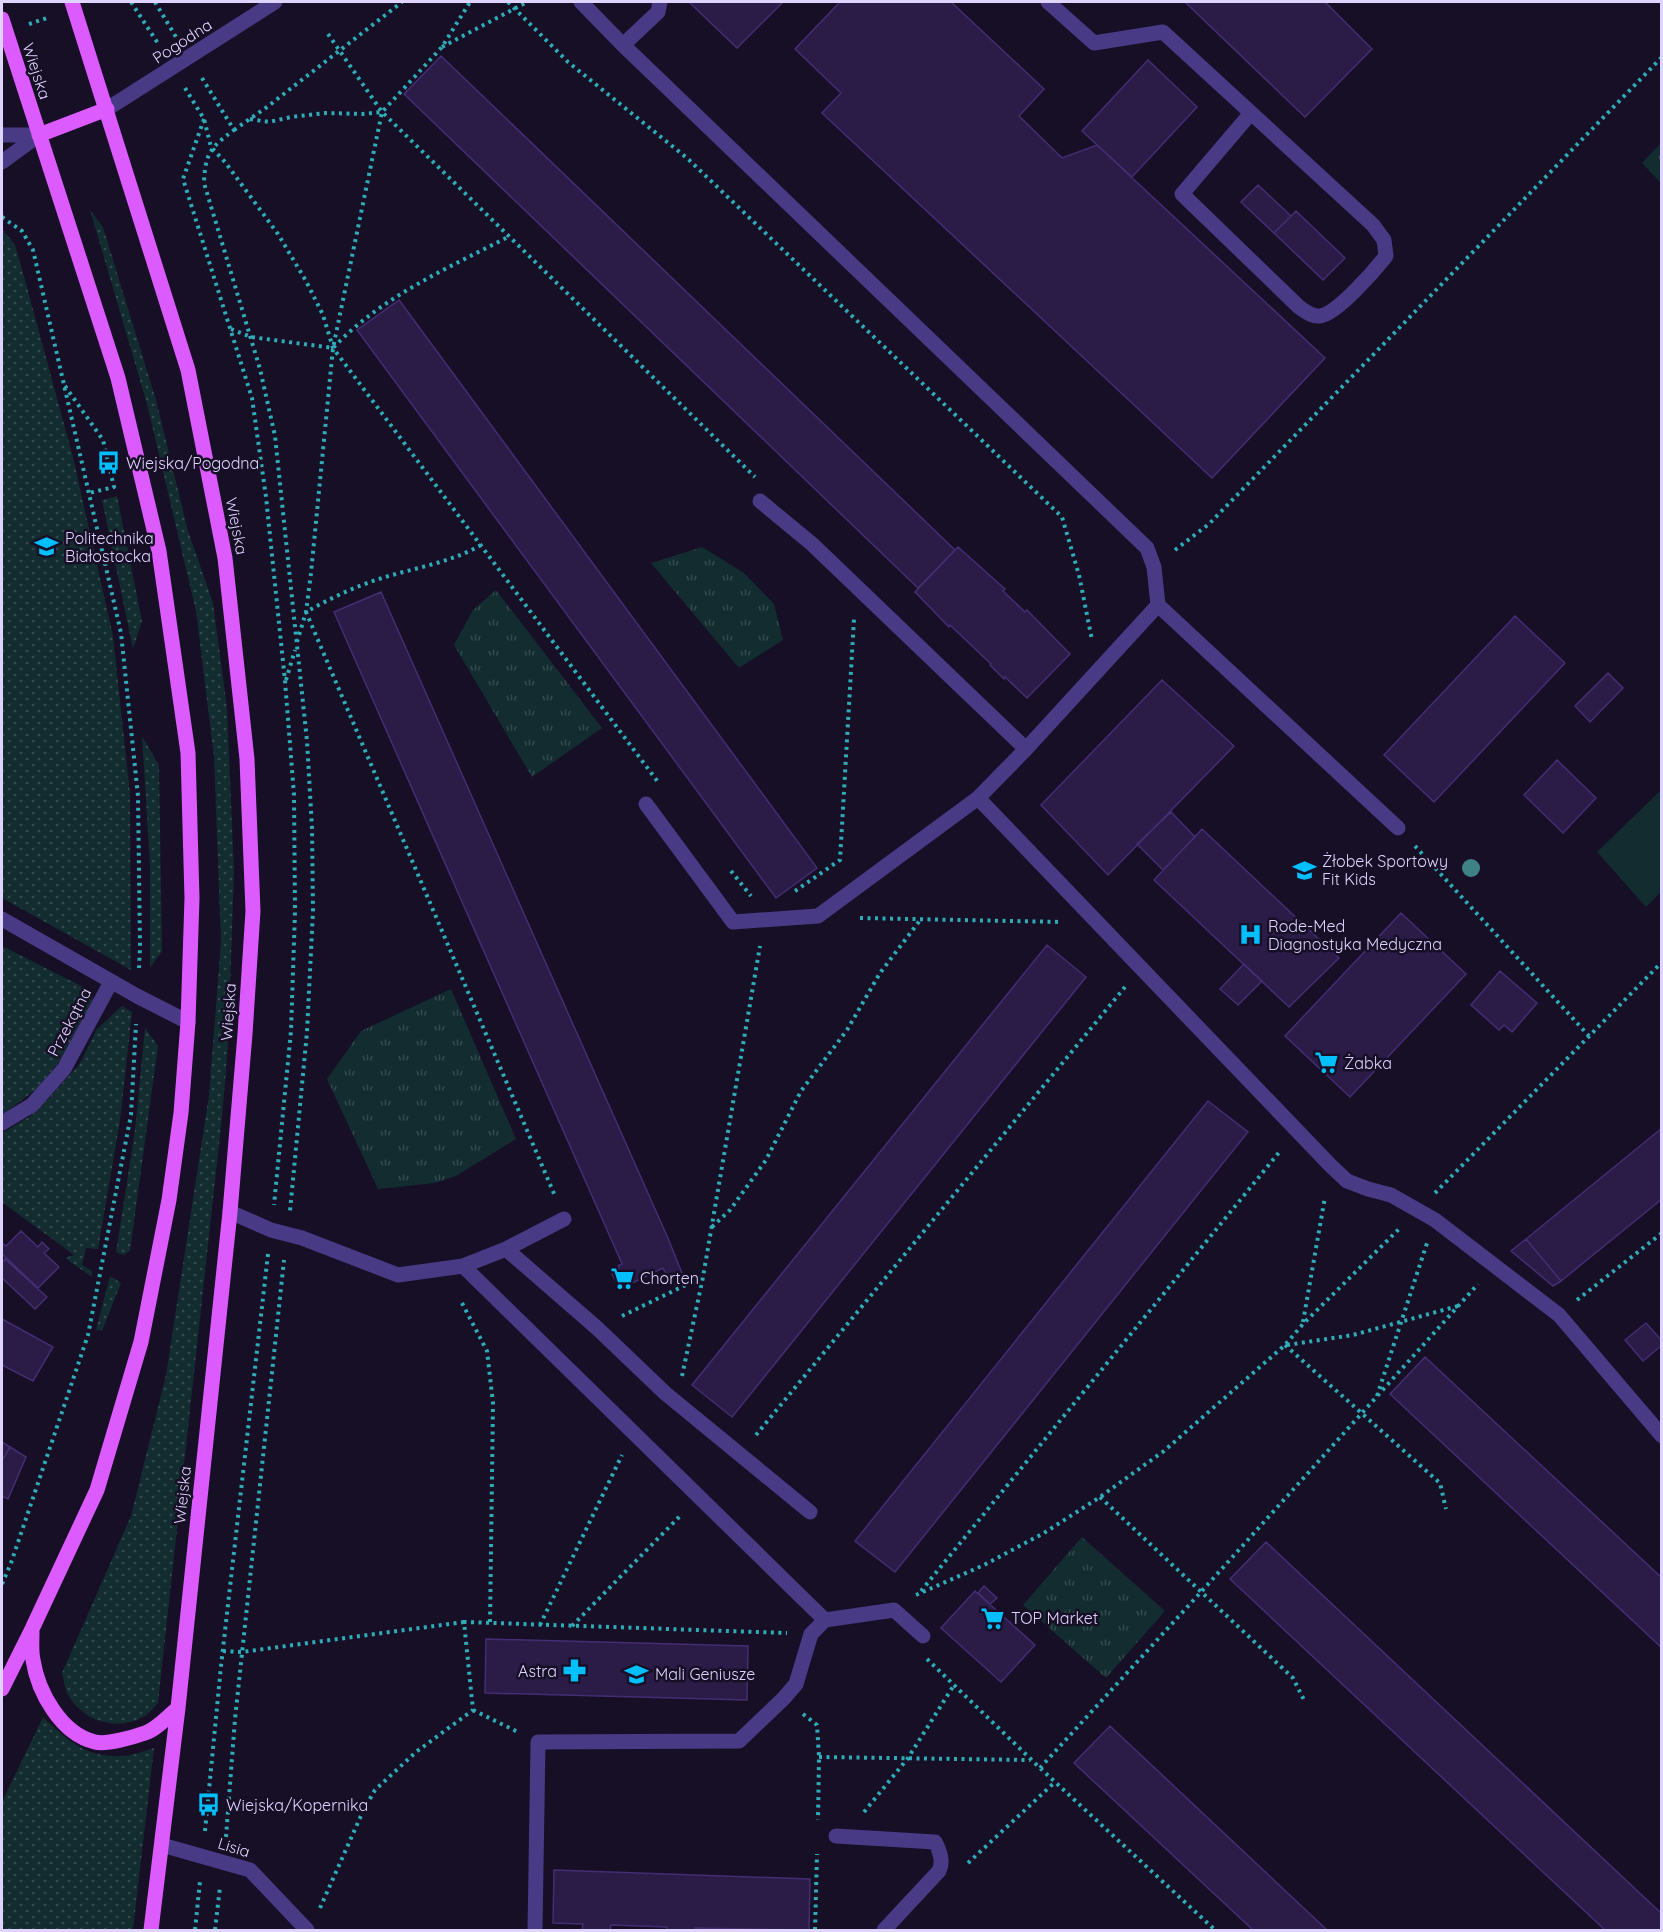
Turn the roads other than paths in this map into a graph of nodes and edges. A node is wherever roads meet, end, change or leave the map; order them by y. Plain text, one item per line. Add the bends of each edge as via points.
1 (72, 2) edge
2 (275, 2) edge
3 (581, 2) edge
4 (660, 2) edge
5 (1048, 2) edge
6 (2, 19) edge
7 (623, 45) junction
8 (107, 109) junction
9 (1251, 113) junction
10 (2, 135) edge
11 (39, 135) junction
12 (2, 162) edge
13 (760, 501) road end
14 (1158, 605) junction
15 (1026, 749) junction
16 (978, 798) junction
17 (646, 804) road end
18 (1398, 828) road end
19 (2, 919) edge
20 (111, 982) junction
21 (188, 1022) junction
22 (2, 1123) edge
23 (230, 1212) junction
24 (564, 1219) road end
25 (507, 1249) junction
26 (463, 1266) junction
27 (1662, 1436) edge
28 (810, 1512) dead end
29 (825, 1620) junction
30 (32, 1629) junction
31 (923, 1636) road end
32 (2, 1689) edge
33 (178, 1708) junction
34 (843, 1836) road end
35 (162, 1845) junction
36 (151, 1930) edge
37 (307, 1930) edge
38 (535, 1930) edge
39 (884, 1930) edge

1 - 8 main road, Wiejska
2 - 8 street, Pogodna
3 - 7 street
4 - 7 street via 658,12
5 - 9 street via 1094,43 1163,32
6 - 11 main road, Wiejska
7 - 14 street via 1147,548 1154,567
8 - 11 main road
8 - 23 main road, Wiejska via 188,370 228,581 247,759 252,911
9 - 9 street via 1373,225 1384,240 1386,256 1376,270 1331,312 1318,316 1299,307 1182,194
10 - 11 street
11 - 12 street
11 - 21 main road, Wiejska via 118,378 159,551 188,753 192,898
13 - 15 street via 812,544
14 - 15 street
14 - 18 street
15 - 16 street
16 - 17 street via 818,916 733,922
16 - 27 street via 1347,1181 1391,1195 1435,1220 1558,1315
19 - 20 street
20 - 21 street
20 - 22 street, Przekątna via 64,1069 32,1105
21 - 30 main road, Wiejska via 169,1200 141,1342 97,1490
23 - 26 street via 398,1275
23 - 33 main road, Wiejska
24 - 25 street
25 - 26 street
25 - 28 street via 665,1393
26 - 29 street
29 - 31 street via 894,1610
29 - 38 street via 811,1634 796,1684 739,1741 538,1742
30 - 32 main road, Wiejska
30 - 33 main road via 36,1675 50,1706 70,1730 95,1742 122,1739 147,1732
33 - 35 main road, Wiejska
34 - 39 street via 935,1842 940,1852 939,1871
35 - 36 main road, Wiejska
35 - 37 street, Lisia via 250,1870

